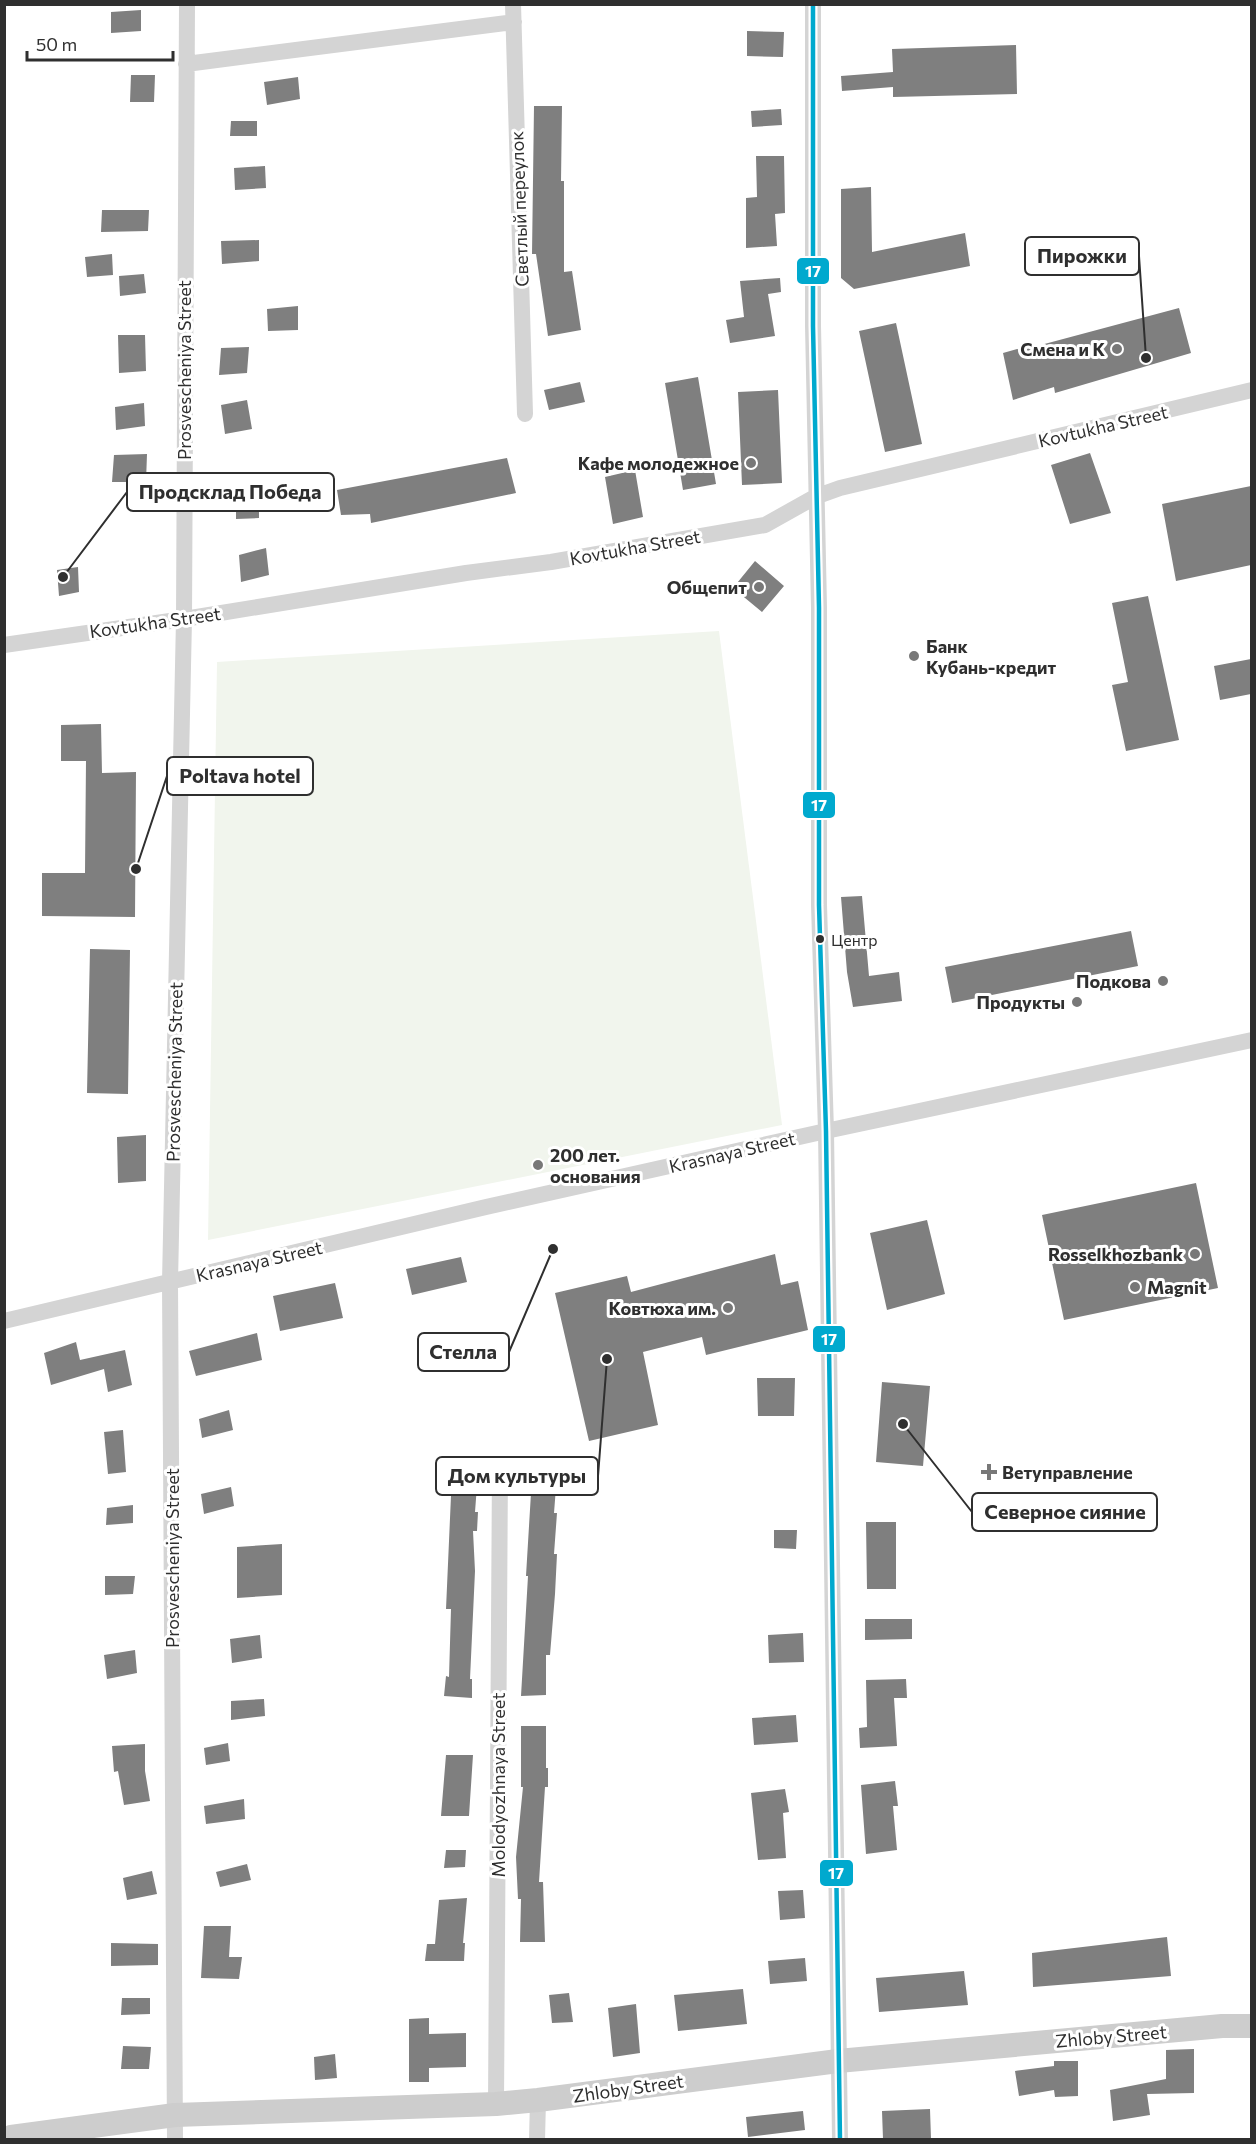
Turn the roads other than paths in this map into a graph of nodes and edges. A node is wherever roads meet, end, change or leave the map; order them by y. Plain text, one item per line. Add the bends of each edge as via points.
1 (187, 4) edge
2 (513, 4) edge
3 (813, 4) edge
4 (514, 22) junction
5 (186, 64) junction
6 (1251, 390) edge
7 (525, 414) dead end
8 (816, 497) junction
9 (184, 619) junction
10 (4, 645) edge
11 (1251, 1040) edge
12 (826, 1131) junction
13 (170, 1282) junction
14 (4, 1321) edge
15 (500, 1465) dead end
16 (1251, 2026) edge
17 (838, 2061) junction
18 (538, 2100) junction
19 (496, 2104) junction
20 (175, 2115) junction
21 (5, 2139) edge
22 (175, 2139) edge
23 (537, 2139) edge
24 (840, 2139) edge

1 - 5 street, Prosvescheniya Street
2 - 4 street, Светлый переулок
3 - 8 street
4 - 5 street
4 - 7 street, Светлый переулок
5 - 9 street, Prosvescheniya Street
6 - 8 street, Kovtukha Street via 840,488
8 - 9 street, Kovtukha Street via 765,525
8 - 12 street via 819,905
9 - 10 street, Kovtukha Street
9 - 13 street, Prosvescheniya Street
11 - 12 street, Krasnaya Street
12 - 13 street, Krasnaya Street
12 - 17 street
13 - 14 street, Krasnaya Street
13 - 20 street, Prosvescheniya Street
15 - 19 street, Molodyozhnaya Street
16 - 17 street, Zhloby Street
17 - 18 street, Zhloby Street
17 - 24 street
18 - 19 street, Zhloby Street
18 - 23 street
19 - 20 street, Zhloby Street
20 - 21 street, Zhloby Street
20 - 22 street, Prosvescheniya Street

